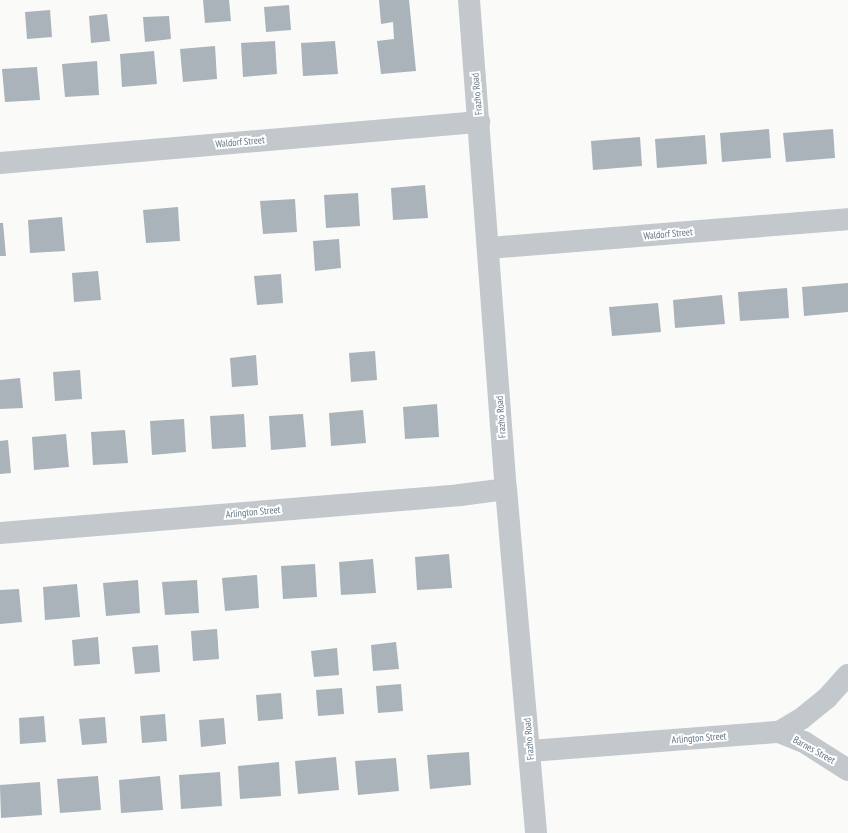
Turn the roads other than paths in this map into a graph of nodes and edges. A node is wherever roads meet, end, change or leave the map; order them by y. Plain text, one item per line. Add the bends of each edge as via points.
1 (470, 0) edge
2 (479, 122) junction
3 (0, 163) edge
4 (848, 219) edge
5 (489, 248) junction
6 (506, 489) junction
7 (0, 533) edge
8 (848, 675) edge
9 (779, 732) junction
10 (530, 750) junction
11 (848, 770) edge
12 (536, 833) edge

1 - 2 street, Frazho Road
2 - 3 street, Waldorf Street
2 - 5 street, Frazho Road
4 - 5 street, Waldorf Street
5 - 6 street, Frazho Road
6 - 7 street, Arlington Street
6 - 10 street, Frazho Road
8 - 9 street, Arlington Street via 827,698 801,719
9 - 10 street, Arlington Street
9 - 11 street, Barnes Street via 804,742
10 - 12 street, Frazho Road

